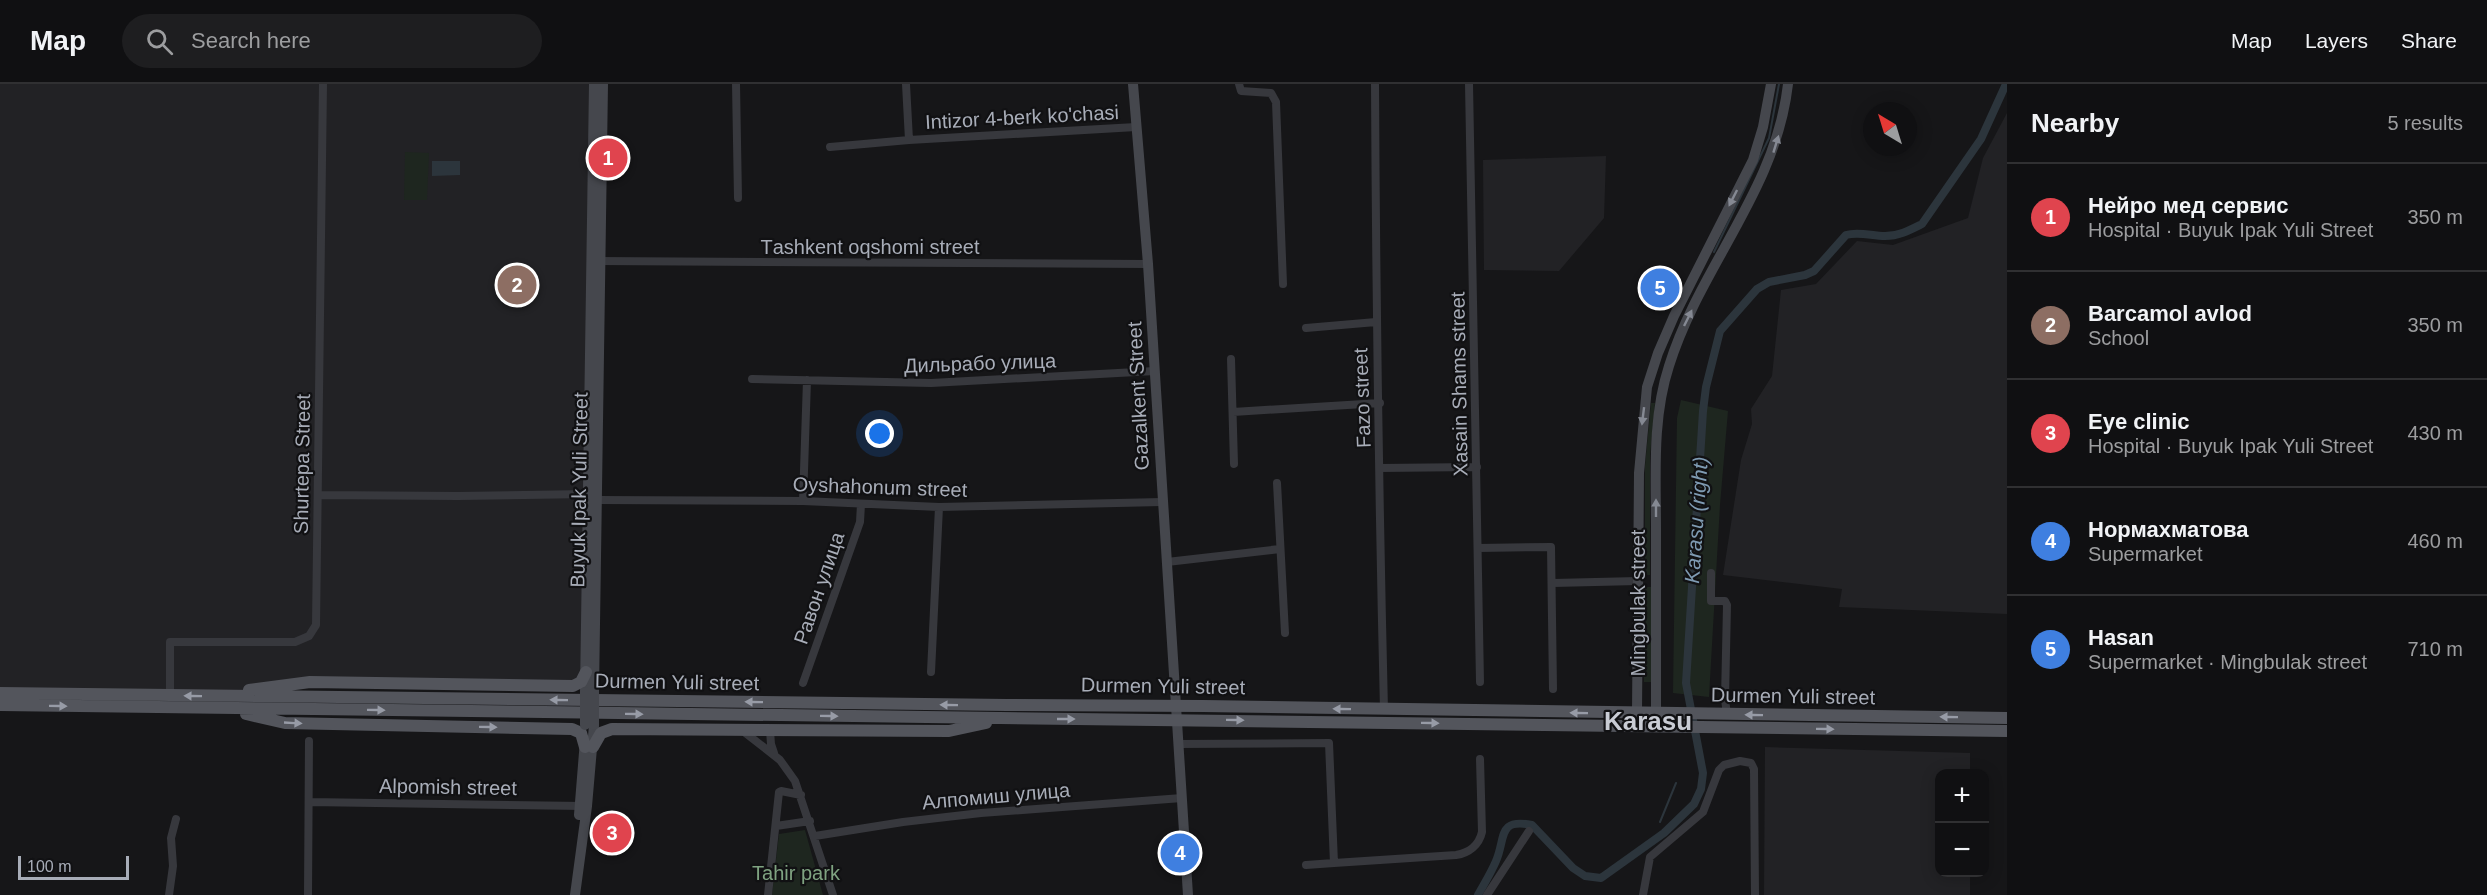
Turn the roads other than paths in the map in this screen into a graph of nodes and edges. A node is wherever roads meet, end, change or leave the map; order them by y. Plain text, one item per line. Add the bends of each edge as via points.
1 (323, 84) edge
2 (594, 84) edge
3 (603, 84) edge
4 (736, 84) edge
5 (906, 84) edge
6 (1133, 84) edge
7 (1239, 84) edge
8 (1375, 84) edge
9 (1469, 84) edge
10 (1771, 84) edge
11 (1788, 84) edge
12 (1136, 127) junction
13 (909, 140) junction
14 (830, 147) dead end
15 (738, 198) dead end
16 (1701, 260) junction
17 (596, 261) junction
18 (1148, 264) junction
19 (1715, 266) junction
20 (1283, 284) dead end
21 (1376, 322) junction
22 (1306, 328) dead end
23 (1231, 359) dead end
24 (1155, 371) junction
25 (752, 379) dead end
26 (807, 380) junction
27 (1647, 387) junction
28 (1663, 390) junction
29 (1380, 403) junction
30 (1233, 412) junction
31 (1234, 464) dead end
32 (1477, 467) junction
33 (1380, 468) junction
34 (1277, 483) dead end
35 (318, 495) junction
36 (592, 497) junction
37 (803, 501) junction
38 (1162, 502) junction
39 (861, 504) junction
40 (939, 507) junction
41 (1478, 548) junction
42 (1280, 549) junction
43 (1167, 562) junction
44 (1711, 573) dead end
45 (1638, 581) junction
46 (1656, 581) junction
47 (1553, 583) junction
48 (1285, 633) dead end
49 (586, 672) junction
50 (931, 672) dead end
51 (1480, 682) dead end
52 (803, 683) dead end
53 (1553, 689) dead end
54 (590, 692) junction
55 (0, 693) edge
56 (170, 702) junction
57 (215, 702) junction
58 (0, 705) edge
59 (1176, 705) junction
60 (1384, 710) junction
61 (1637, 713) junction
62 (1656, 714) junction
63 (1727, 715) junction
64 (2007, 718) edge
65 (1008, 719) junction
66 (1177, 719) junction
67 (1647, 727) junction
68 (743, 731) junction
69 (770, 731) junction
70 (2007, 731) edge
71 (309, 741) dead end
72 (1178, 744) junction
73 (589, 747) junction
74 (777, 756) junction
75 (1480, 759) dead end
76 (801, 795) junction
77 (1182, 798) junction
78 (309, 802) junction
79 (583, 806) junction
80 (176, 819) dead end
81 (810, 821) junction
82 (776, 826) junction
83 (1529, 831) dead end
84 (815, 836) junction
85 (1334, 863) junction
86 (1306, 865) dead end
87 (169, 895) edge
88 (308, 895) edge
89 (567, 895) edge
90 (574, 895) edge
91 (768, 895) edge
92 (833, 895) edge
93 (1188, 895) edge
94 (1487, 895) edge
95 (1643, 895) edge
96 (1755, 895) edge

1 - 35 street, Shurtepa Street
2 - 17 main road, Buyuk Ipak Yuli Street
3 - 17 main road, Buyuk Ipak Yuli Street
4 - 15 street
5 - 13 street, Intizor 4-berk ko'chasi
6 - 12 main road, Gazalkent Street
7 - 20 street via 1241,91 1272,93 1276,102
8 - 21 street, Fazo street
9 - 32 street, Xasain Shams street
10 -> 16 main road, Mingbulak street via 1753,160
19 -> 11 main road, Mingbulak street via 1769,162
12 - 13 street, Intizor 4-berk ko'chasi
12 - 18 main road, Gazalkent Street
13 - 14 street, Intizor 4-berk ko'chasi
16 - 19 main road
16 - 27 main road, Mingbulak street via 1662,342
17 - 18 street, Tаshkent oqshomi street
17 - 36 main road, Buyuk Ipak Yuli Street
18 - 24 main road, Gazalkent Street
28 -> 19 main road, Mingbulak street via 1674,351
21 - 22 street
21 - 29 street, Fazo street
23 - 30 street
24 - 26 street, Дильрабо улица via 931,383
24 - 38 main road, Gazalkent Street
25 - 26 street, Дильрабо улица
26 - 37 street
27 - 28 main road
27 -> 45 main road, Mingbulak street via 1639,461
46 -> 28 main road, Mingbulak street via 1656,449
29 - 30 street
29 - 33 street, Fazo street
30 - 31 street
32 - 33 street
32 - 41 street, Xasain Shams street
33 - 60 street, Fazo street
34 - 42 street
35 - 36 street, Oyshahonum street
35 - 56 street, Shurtepa Street via 317,620 312,633 296,642 170,642
36 - 37 street, Oyshahonum street
36 - 49 main road, Buyuk Ipak Yuli Street
36 - 54 main road, Buyuk Ipak Yuli Street
37 - 39 street, Oyshahonum street
38 - 40 street, Oyshahonum street
38 - 43 main road, Gazalkent Street
39 - 40 street, Oyshahonum street
39 - 52 street, Равон улица via 860,522
40 - 50 street
41 - 47 street via 1551,547
41 - 51 street, Xasain Shams street
42 - 43 street
42 - 48 street
43 - 59 main road, Gazalkent Street
44 - 63 street via 1711,601 1727,605
45 - 46 main road
45 - 47 street
45 - 61 main road, Mingbulak street
46 - 62 main road, Mingbulak street
47 - 53 street
49 - 54 main road
49 - 57 main road via 581,682 573,686 310,682
54 - 73 main road, Buyuk Ipak Yuli Street, bridge
55 - 56 main road
56 - 57 main road
58 -> 56 main road
59 -> 57 main road, Durmen Yuli street
57 -> 65 main road
57 -> 73 main road via 285,723 572,729 581,733
60 -> 59 main road, Durmen Yuli street
59 - 66 main road, Gazalkent Street
61 -> 60 main road, Durmen Yuli street
61 - 62 main road, Durmen Yuli street
61 - 67 main road
62 - 63 main road, Durmen Yuli street
62 - 67 main road
64 -> 63 main road, Durmen Yuli street
65 -> 66 main road, Durmen Yuli street
65 - 69 main road via 949,731
66 -> 67 main road, Durmen Yuli street
66 - 72 main road, Gazalkent Street
67 -> 70 main road, Durmen Yuli street
68 - 69 main road
68 - 73 main road via 612,729 601,733
68 - 74 street
69 - 74 street
71 - 78 street
72 - 77 main road, Gazalkent Street
72 - 85 street via 1329,743
73 - 79 main road, Buyuk Ipak Yuli Street
74 - 76 street via 792,774
75 - 85 street via 1482,836 1471,850 1456,855
76 - 81 street
76 - 82 street via 779,792
77 - 84 street, Алпомиш улица via 981,813
77 - 93 main road, Gazalkent Street
78 - 79 street, Alpomish street
78 - 88 street
79 - 89 main road, Buyuk Ipak Yuli Street
79 - 90 main road, Buyuk Ipak Yuli Street
80 - 87 street via 171,838
81 - 82 street
81 - 84 street
82 - 91 street
83 - 94 street
84 - 92 street
85 - 86 street
95 - 96 street via 1650,856 1703,812 1719,771 1740,760 1751,763 1754,769

